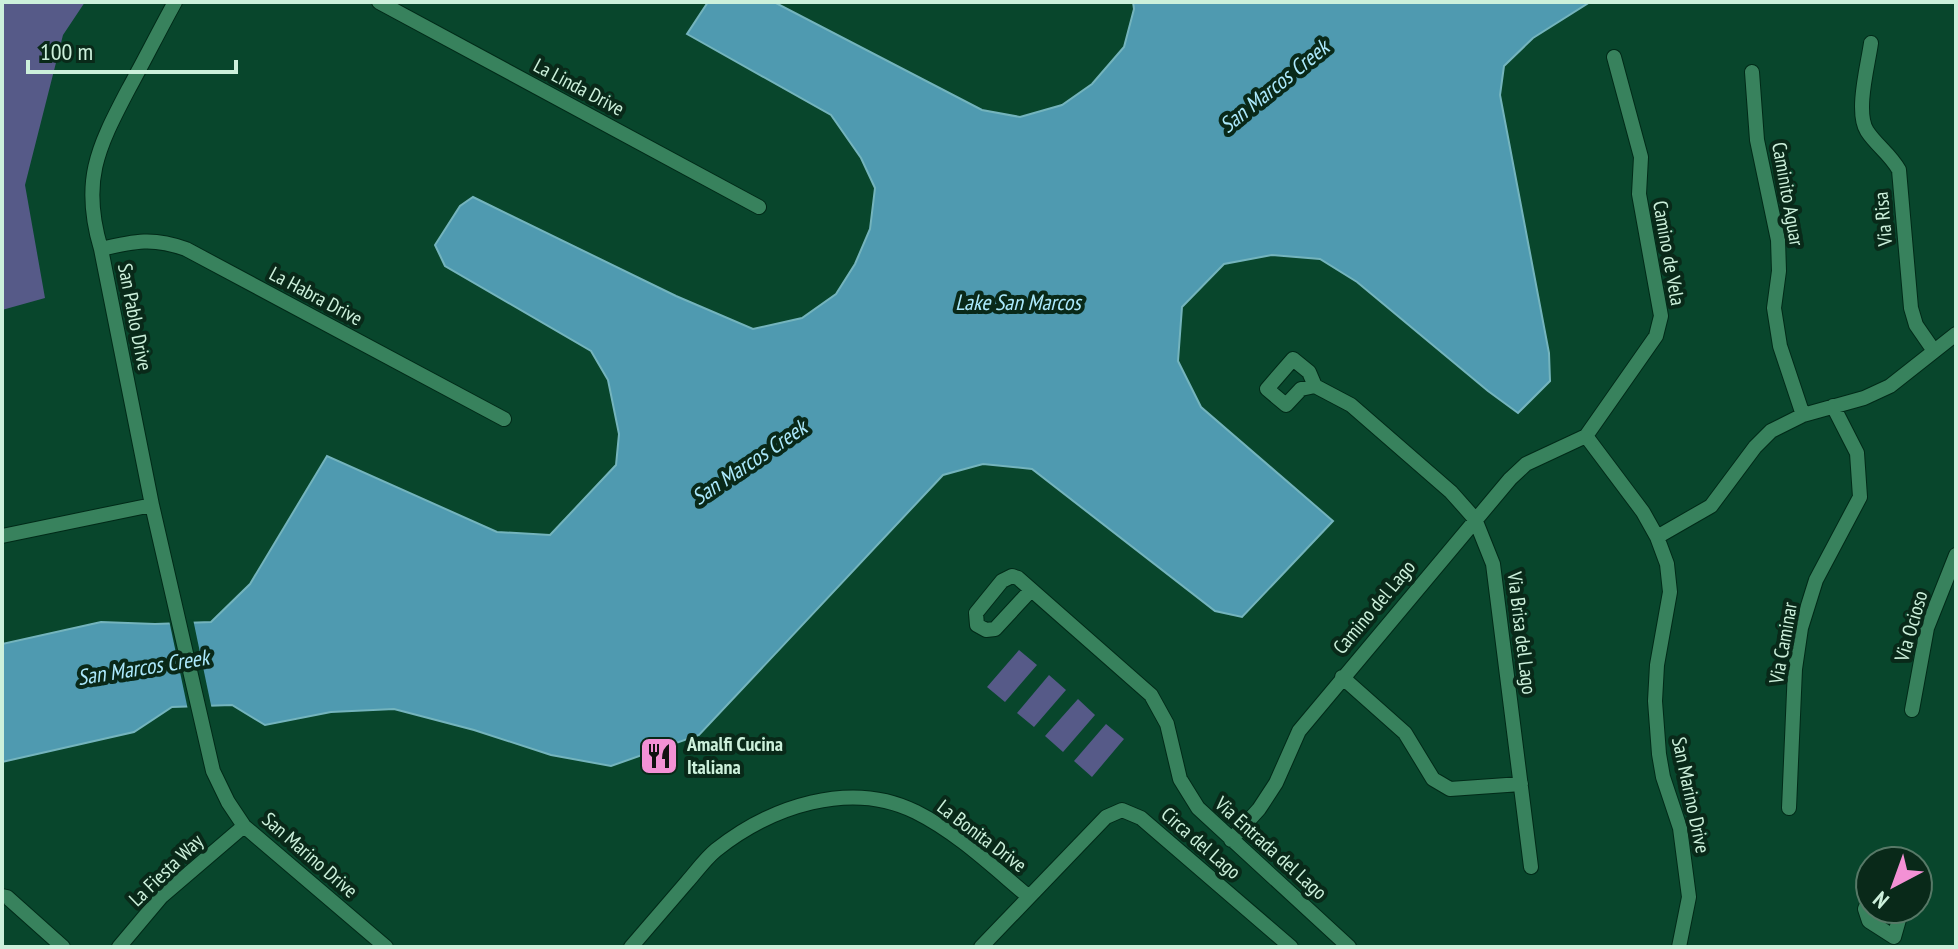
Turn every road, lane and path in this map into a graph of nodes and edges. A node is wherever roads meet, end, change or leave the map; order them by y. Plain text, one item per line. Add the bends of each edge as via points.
1 (175, 2) edge
2 (379, 2) edge
3 (1871, 43) dead end
4 (1614, 57) dead end
5 (1752, 72) dead end
6 (759, 207) dead end
7 (101, 249) junction
8 (1956, 334) edge
9 (1934, 351) junction
10 (1315, 386) dead end
11 (1833, 406) junction
12 (1803, 415) junction
13 (504, 419) dead end
14 (1586, 436) junction
15 (152, 505) junction
16 (1475, 519) junction
17 (2, 536) edge
18 (1657, 537) junction
19 (1956, 555) edge
20 (1031, 590) dead end
21 (1342, 677) junction
22 (1912, 710) dead end
23 (1521, 784) junction
24 (1789, 808) dead end
25 (244, 826) junction
26 (1231, 840) junction
27 (1531, 867) dead end
28 (2, 896) edge
29 (1029, 897) junction
30 (1875, 925) edge
31 (1898, 942) edge
32 (63, 947) edge
33 (119, 947) edge
34 (386, 947) edge
35 (631, 947) edge
36 (981, 947) edge
37 (1291, 947) edge
38 (1349, 947) edge
39 (1679, 947) edge

1 - 7 street, San Pablo Drive via 102,140 91,195
2 - 6 street, La Linda Drive
3 - 9 street, Via Risa via 1861,115 1867,131 1899,170 1911,308
4 - 14 street, Camino de Vela via 1641,157 1639,194 1661,316 1656,336
5 - 12 street, Caminito Aguar via 1757,140 1778,240 1774,308 1780,346
7 - 13 street, La Habra Drive via 136,240 186,249
7 - 15 street, San Pablo Drive
8 - 9 street
9 - 11 street via 1890,386
10 - 16 street, Via Brisa del Lago via 1351,405
11 - 12 street
11 - 24 street, Via Caminar via 1857,453 1860,497 1816,580 1801,628
12 - 18 street via 1771,431 1711,506
14 - 16 street, Camino del Lago via 1526,464
14 - 18 street, San Marino Drive
15 - 17 street
15 - 25 street, San Marino Drive via 213,771
16 - 21 street, Camino del Lago
16 - 23 street, Via Brisa del Lago via 1493,564
18 - 39 street, San Marino Drive via 1670,592 1657,665 1659,754 1680,828 1689,897
19 - 22 street, Via Ocioso via 1927,628
20 - 26 street, Via Entrada del Lago via 1151,695 1167,724 1180,779 1198,808
21 - 23 street via 1405,733 1433,779 1450,789
21 - 26 street, Camino del Lago via 1299,731 1259,809
23 - 27 street, Via Brisa del Lago
25 - 33 street, La Fiesta Way via 161,897
25 - 34 street, San Marino Drive
26 - 38 street, Via Entrada del Lago
28 - 32 street
29 - 35 street, La Bonita Drive via 950,832 914,810 868,798 826,798 758,821 714,852
29 - 36 street, Circa del Lago
29 - 37 street, Circa del Lago via 1106,817 1122,810 1141,818
30 - 31 street

